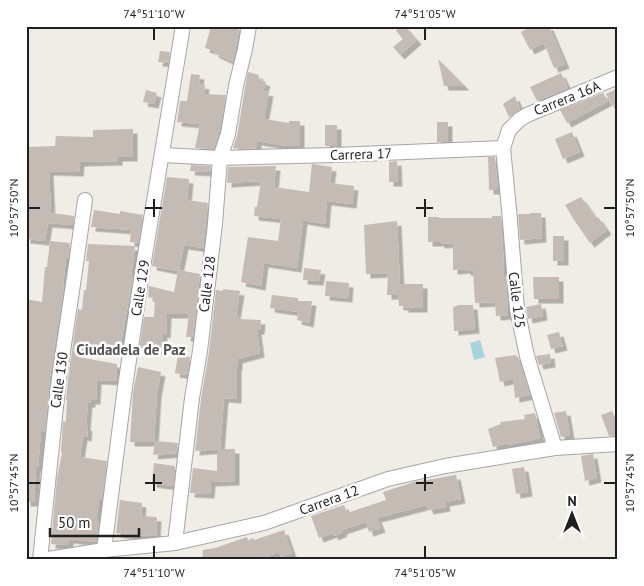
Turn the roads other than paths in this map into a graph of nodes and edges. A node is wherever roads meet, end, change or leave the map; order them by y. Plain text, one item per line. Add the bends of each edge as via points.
1 (183, 26) edge
2 (249, 26) edge
3 (618, 77) edge
4 (503, 148) junction
5 (162, 156) junction
6 (220, 158) junction
7 (85, 200) dead end
8 (618, 444) edge
9 (555, 448) junction
10 (175, 543) junction
11 (104, 550) junction
12 (41, 560) edge

1 - 5 street, Calle 129
2 - 6 street, Calle 128 via 228,134
3 - 4 street, Carrera 16A via 527,115 509,130
4 - 6 street, Carrera 17
4 - 9 street, Calle 125 via 520,324
5 - 6 street, Carrera 17
5 - 11 street, Calle 129 via 125,387
6 - 10 street, Calle 128 via 215,224
7 - 12 street, Calle 130 via 59,378
8 - 9 street, Carrera 12
9 - 10 street, Carrera 12 via 388,479 264,523
10 - 11 street, Carrera 12
11 - 12 street, Carrera 12

